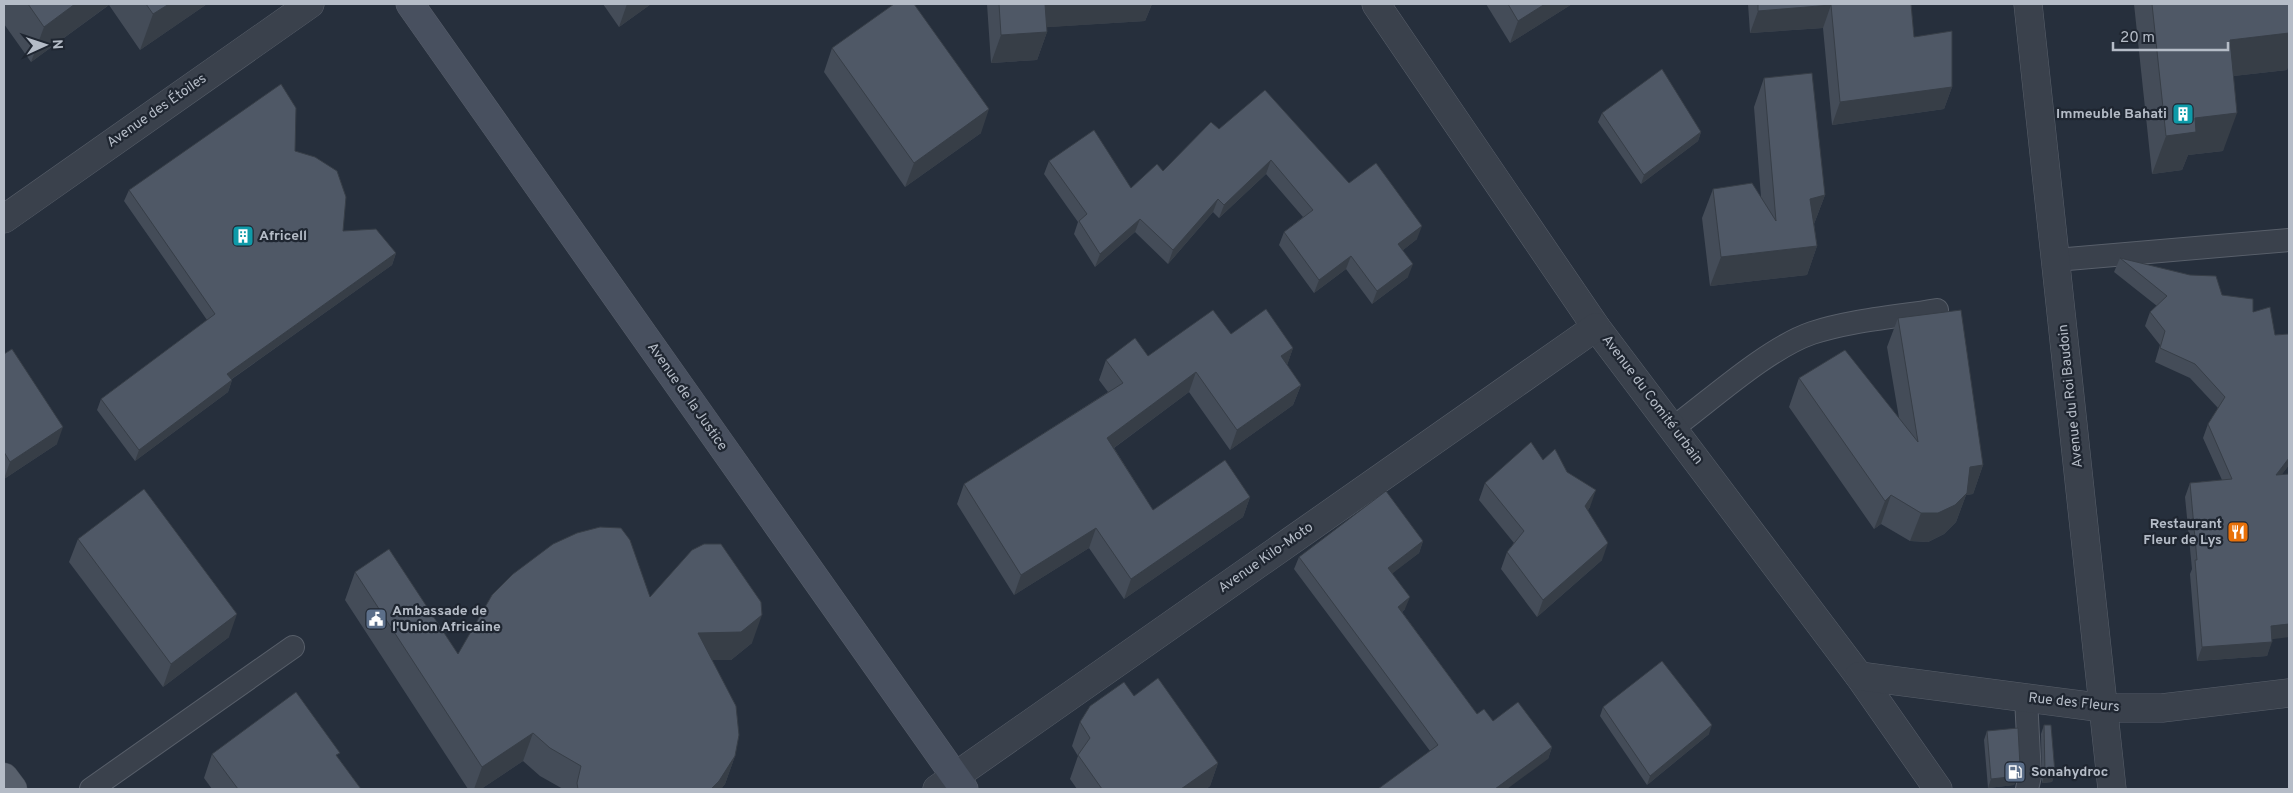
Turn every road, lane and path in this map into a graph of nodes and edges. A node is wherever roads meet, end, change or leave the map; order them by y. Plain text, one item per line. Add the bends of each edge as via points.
1 (310, 4) edge
2 (410, 4) edge
3 (1376, 4) edge
4 (2028, 4) edge
5 (4, 219) edge
6 (2289, 240) edge
7 (2056, 260) junction
8 (1937, 310) dead end
9 (1596, 327) junction
10 (1673, 428) junction
11 (293, 646) dead end
12 (1859, 676) junction
13 (2289, 693) edge
14 (2026, 698) junction
15 (2104, 708) junction
16 (4, 777) edge
17 (952, 785) edge
18 (13, 789) edge
19 (91, 789) edge
20 (1938, 789) edge
21 (2027, 789) edge
22 (2112, 789) edge

1 - 5 street, Avenue des Étoiles
2 - 17 main road, Avenue de la Justice
3 - 9 street, Avenue du Comité urbain
4 - 7 street, Avenue du Roi Baudoin
6 - 7 lane
7 - 15 street, Avenue du Roi Baudoin
8 - 10 lane via 1811,334 1771,354
9 - 10 street, Avenue du Comité urbain
9 - 17 street, Avenue Kilo-Moto
10 - 12 street, Avenue du Comité urbain
11 - 19 lane
12 - 14 street, Rue des Fleurs
12 - 20 street, Avenue du Comité urbain
13 - 15 street, Rue des Fleurs via 2162,708
14 - 15 street, Rue des Fleurs
14 - 21 lane via 2030,776
15 - 22 street, Avenue du Roi Baudoin
16 - 18 main road

